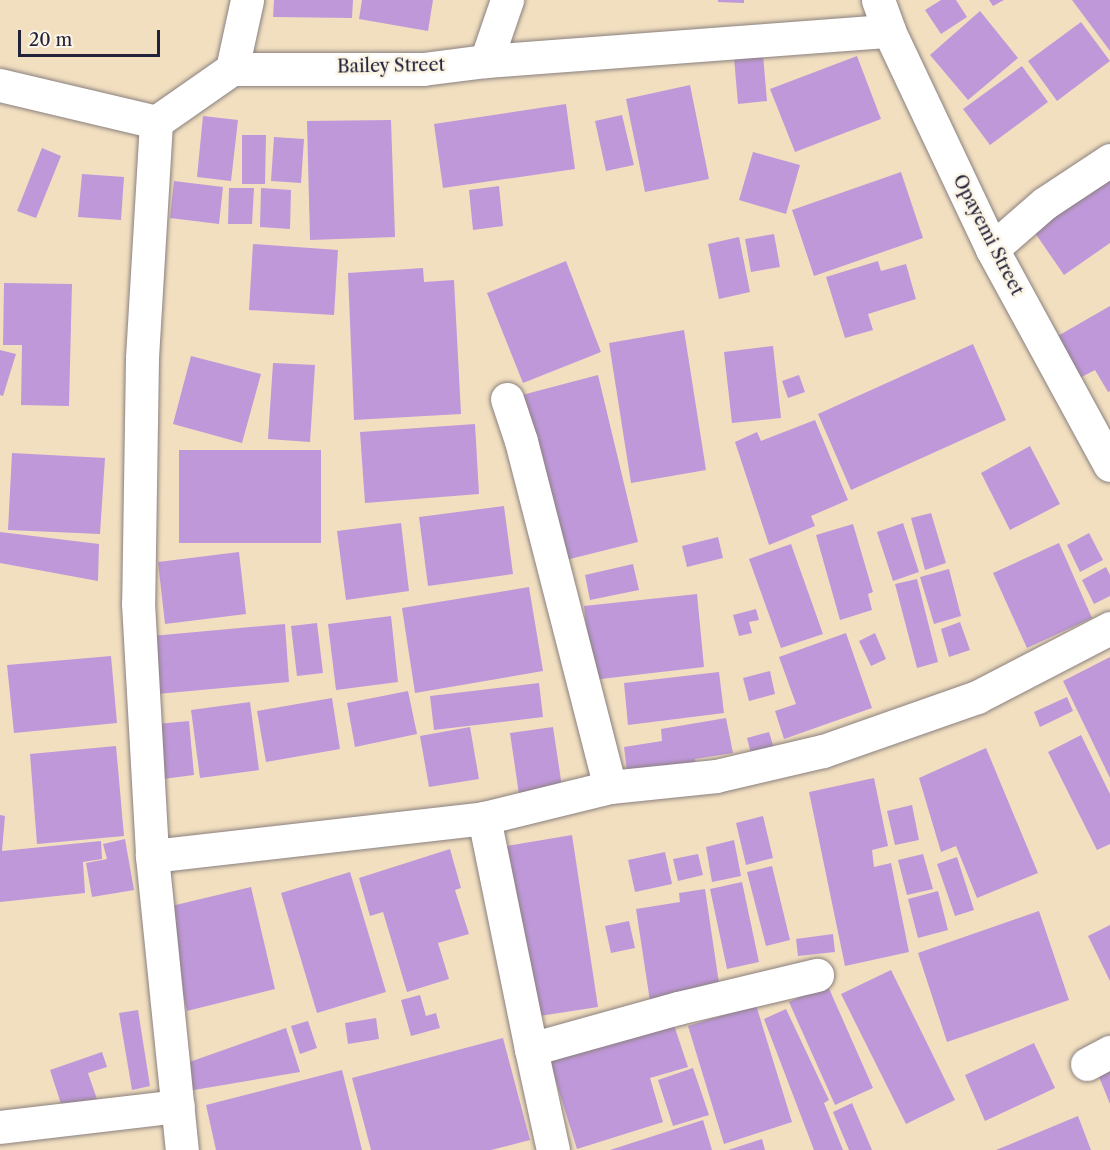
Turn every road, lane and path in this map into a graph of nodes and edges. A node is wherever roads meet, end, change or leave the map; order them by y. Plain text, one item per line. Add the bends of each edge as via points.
1 (247, 0) edge
2 (507, 0) edge
3 (878, 0) edge
4 (889, 30) junction
5 (486, 61) junction
6 (232, 69) junction
7 (0, 85) edge
8 (156, 123) junction
9 (1110, 160) edge
10 (992, 249) junction
11 (507, 399) dead end
12 (1110, 465) edge
13 (1110, 628) edge
14 (610, 787) junction
15 (484, 818) junction
16 (152, 856) junction
17 (817, 975) dead end
18 (531, 1049) junction
19 (178, 1106) junction
20 (0, 1127) edge
21 (182, 1150) edge
22 (553, 1150) edge

1 - 6 street
2 - 5 street
3 - 4 street, Opayemi Street
4 - 5 street, Bailey Street
4 - 10 street, Opayemi Street
5 - 6 street, Bailey Street via 423,69
6 - 8 street
7 - 8 street
8 - 16 street via 142,359 138,603
9 - 10 street via 1045,203
10 - 12 street, Opayemi Street
11 - 14 street
13 - 14 street via 977,697 824,751 716,776
14 - 15 street
15 - 16 street
15 - 18 street
16 - 19 street
17 - 18 street
18 - 22 street
19 - 20 street
19 - 21 street

